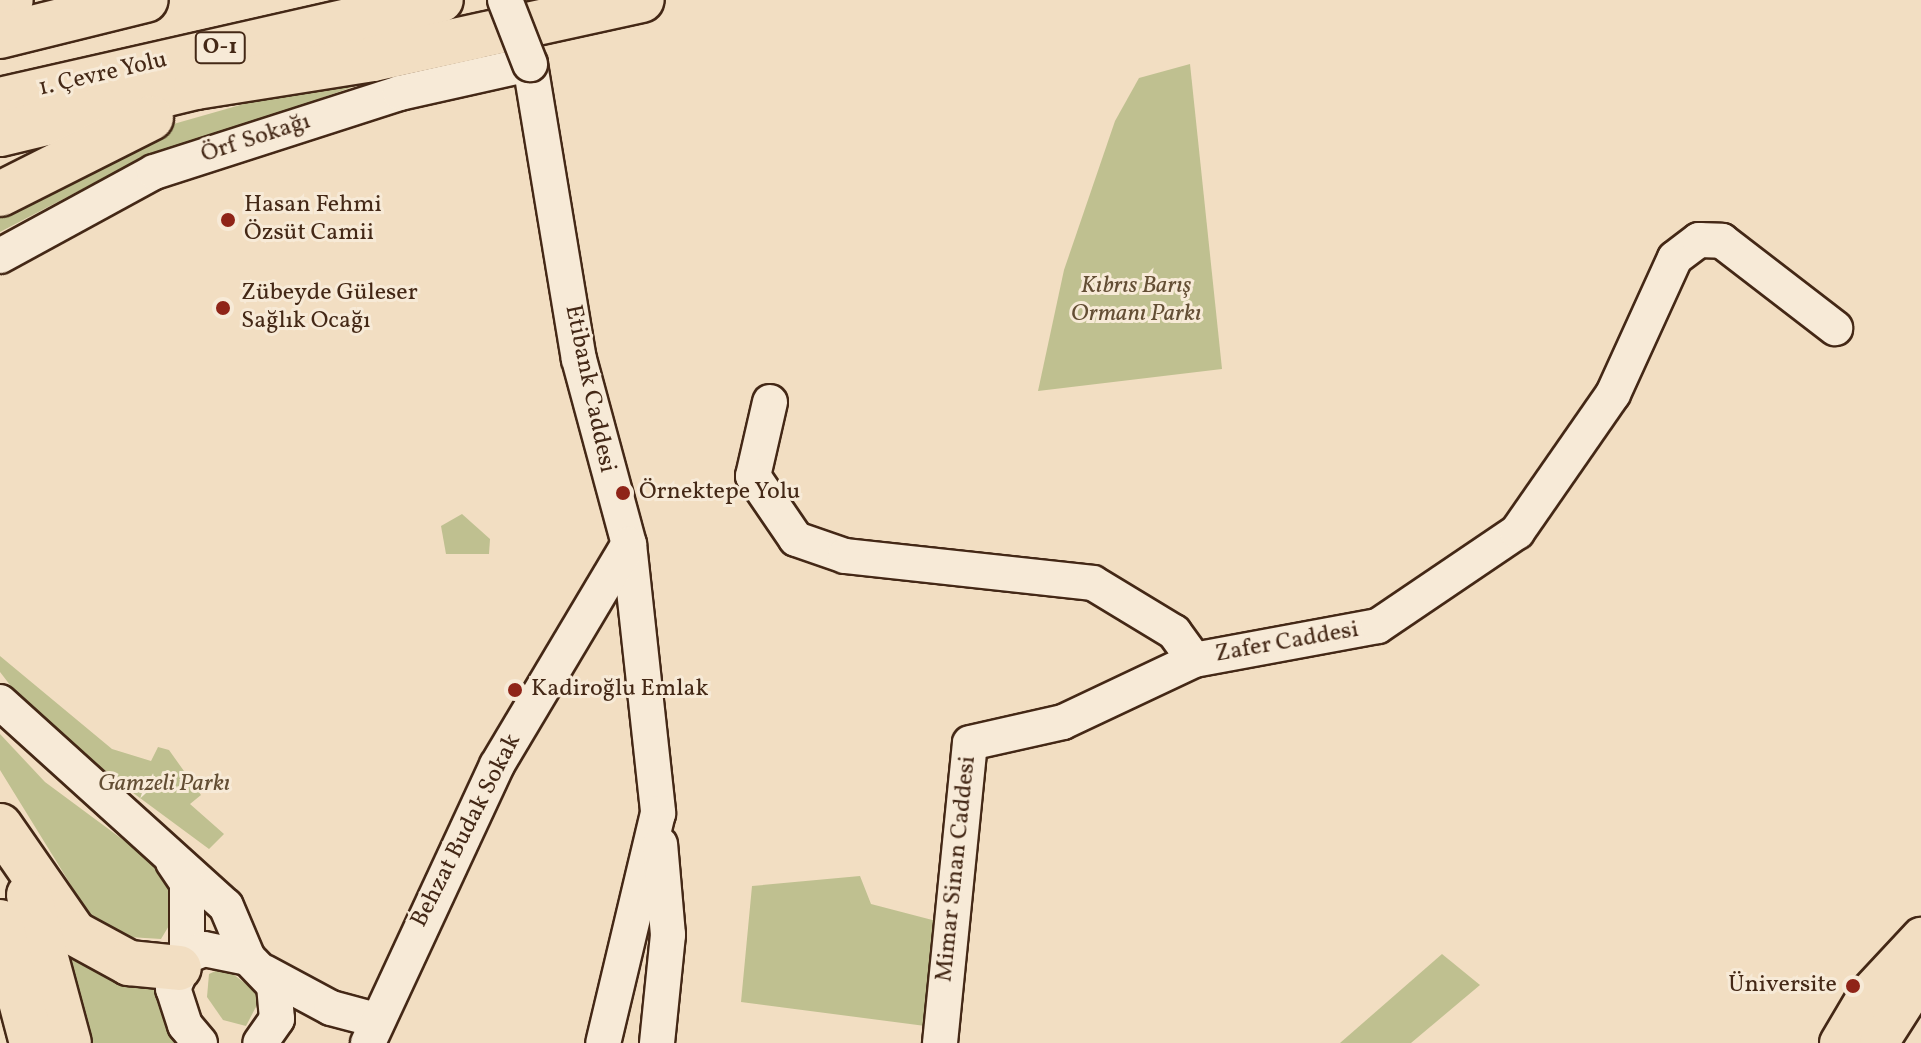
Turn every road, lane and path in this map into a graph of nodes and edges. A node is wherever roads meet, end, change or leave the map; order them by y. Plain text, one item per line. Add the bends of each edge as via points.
1 (11, 0) edge
2 (146, 0) edge
3 (441, 0) edge
4 (505, 0) edge
5 (516, 0) edge
6 (642, 0) edge
7 (0, 3) edge
8 (0, 36) edge
9 (530, 64) junction
10 (260, 77) junction
11 (0, 100) edge
12 (0, 134) edge
13 (0, 194) edge
14 (0, 256) edge
15 (1835, 328) dead end
16 (770, 402) dead end
17 (629, 544) junction
18 (1194, 660) junction
19 (0, 702) edge
20 (658, 813) junction
21 (0, 828) edge
22 (159, 842) junction
23 (0, 922) edge
24 (630, 930) junction
25 (668, 935) junction
26 (1921, 937) edge
27 (183, 962) junction
28 (256, 965) junction
29 (1921, 977) edge
30 (0, 985) edge
31 (331, 1008) junction
32 (276, 1030) edge
33 (372, 1032) edge
34 (13, 1043) edge
35 (32, 1043) edge
36 (69, 1043) edge
37 (200, 1043) edge
38 (603, 1043) edge
39 (657, 1043) edge
40 (940, 1043) edge
41 (1839, 1043) edge
42 (1879, 1043) edge

1 - 7 highway
2 - 8 highway
3 - 11 highway, 1. Çevre Yolu / O-1
4 - 9 street, Etibank Caddesi, bridge
5 - 9 street, Etibank Caddesi, bridge
6 - 10 highway
9 - 14 street, Örf Sokağı via 400,93 154,172
9 - 17 street, Etibank Caddesi via 579,359
10 - 12 highway
10 - 13 highway via 128,127
15 - 18 street, Zafer Caddesi via 1722,241 1699,240 1675,258 1613,394 1517,532 1378,626
16 - 18 street, Zafer Caddesi via 753,476 796,539 845,556 1093,583 1174,632
17 - 20 street, Etibank Caddesi
17 - 33 street, Behzat Budak Sokak via 497,765
18 - 40 street, Mimar Sinan Caddesi via 1063,722 970,743
19 - 22 street
20 - 24 street, Etibank Caddesi
20 - 25 street
21 - 27 highway via 74,933 129,963
21 - 36 highway via 50,954
22 - 27 street via 187,883
22 - 28 street via 226,906
23 - 35 highway
24 - 25 street
24 - 38 street, Etibank Caddesi
25 - 39 street
26 - 41 main road via 1868,994
27 - 28 street via 222,950
27 - 37 street via 177,1007
28 - 31 street
28 - 32 street
29 - 42 main road
30 - 34 highway
31 - 32 street
31 - 33 street

